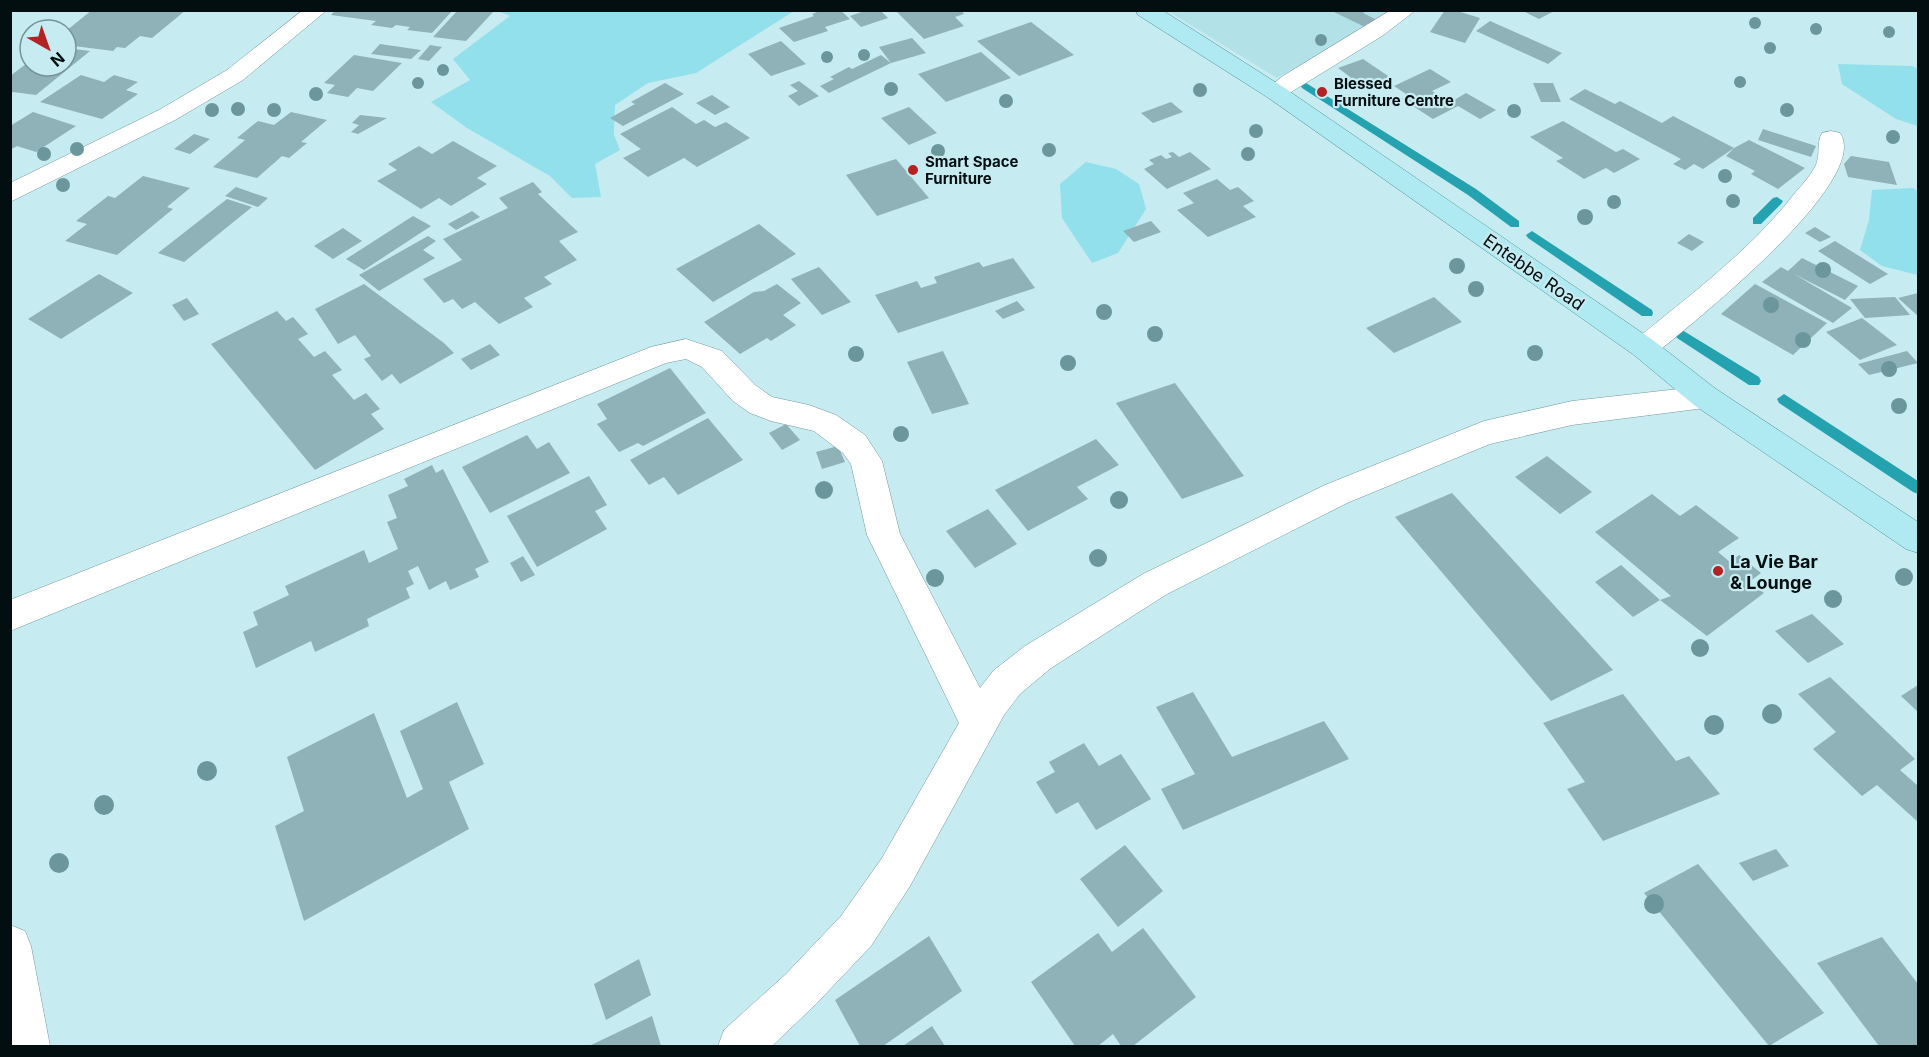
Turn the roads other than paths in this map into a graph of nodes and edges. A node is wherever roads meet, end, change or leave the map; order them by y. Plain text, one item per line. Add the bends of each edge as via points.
1 (317, 10) edge
2 (1146, 10) edge
3 (1406, 10) edge
4 (1275, 92) junction
5 (1831, 138) dead end
6 (10, 194) edge
7 (1644, 348) junction
8 (1705, 397) junction
9 (1918, 538) edge
10 (10, 616) edge
11 (979, 724) junction
12 (10, 946) edge
13 (28, 1047) edge
14 (740, 1047) edge

1 - 6 street via 263,54 167,116
2 - 4 main road, Entebbe Road
3 - 4 street
4 - 7 main road, Entebbe Road
5 - 7 street via 1827,169 1787,222
7 - 8 main road, Entebbe Road
8 - 9 main road, Entebbe Road
8 - 11 street via 1572,414 1484,433 1336,494 1155,584 1038,657 1007,681
10 - 11 street via 661,354 686,349 712,359 761,405 825,423 854,444 866,461 884,535
11 - 14 street via 896,872 856,932
12 - 13 street

